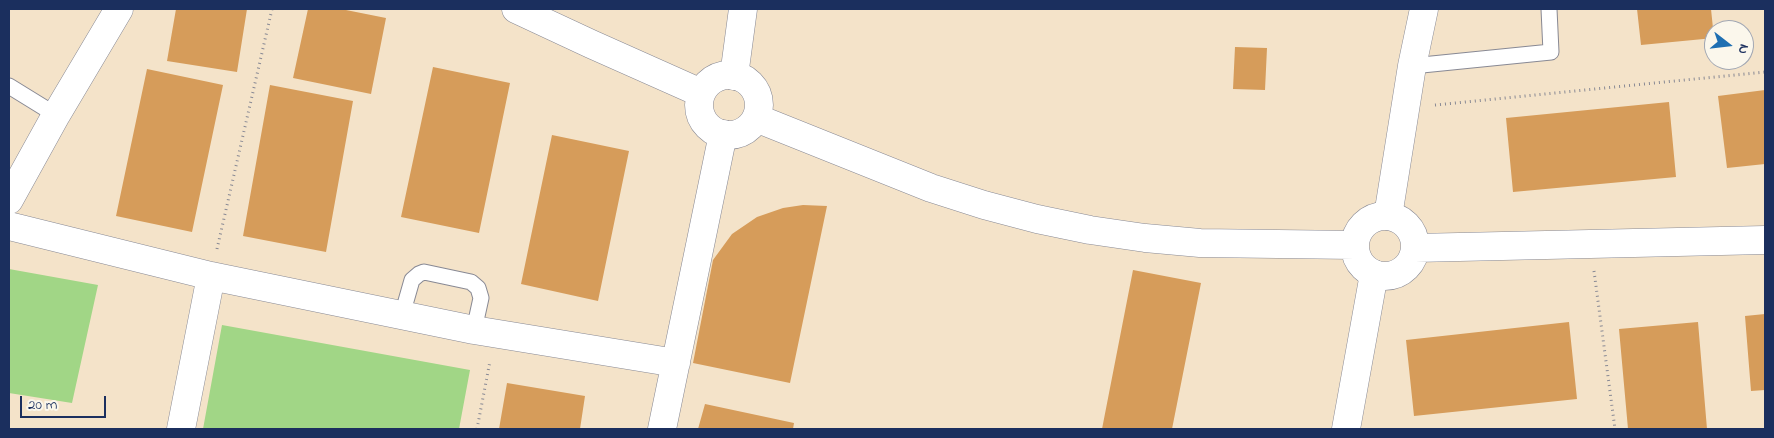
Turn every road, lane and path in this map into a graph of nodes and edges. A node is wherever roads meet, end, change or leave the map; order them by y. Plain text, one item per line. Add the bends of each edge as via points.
1 (118, 9) edge
2 (272, 9) edge
3 (516, 9) edge
4 (743, 9) edge
5 (1424, 9) edge
6 (1549, 9) edge
7 (1412, 66) junction
8 (1765, 72) edge
9 (734, 76) junction
10 (9, 86) edge
11 (702, 93) junction
12 (1405, 108) junction
13 (56, 115) junction
14 (756, 118) junction
15 (723, 134) junction
16 (9, 200) edge
17 (1388, 216) junction
18 (9, 226) edge
19 (1765, 240) edge
20 (1591, 244) junction
21 (1355, 245) junction
22 (1415, 248) junction
23 (1374, 274) junction
24 (211, 276) junction
25 (402, 314) junction
26 (485, 331) junction
27 (676, 363) junction
28 (181, 429) edge
29 (477, 429) edge
30 (662, 429) edge
31 (1346, 429) edge
32 (1614, 429) edge

1 - 13 street
2 - 24 path
3 - 11 street
4 - 9 street
5 - 7 street
6 - 7 lane via 1551,52
7 - 12 street
8 - 12 path
9 - 11 street via 711,80
9 - 14 street via 742,78 755,91 758,100
10 - 13 lane
11 - 15 street via 699,101 702,119 715,132
12 - 17 street
13 - 16 street
14 - 15 street via 746,130
14 - 21 street via 931,188 1037,219 1090,230 1200,243
15 - 27 street
17 - 21 street via 1370,220 1362,227
17 - 22 street via 1408,226
18 - 24 street
19 - 20 street
20 - 22 street
20 - 32 path
21 - 23 street via 1360,262
22 - 23 street via 1410,263 1404,269 1390,276
23 - 31 street
24 - 25 street
24 - 28 street
25 - 26 street
25 - 26 lane via 412,280 424,272 470,282 478,288
26 - 27 street
26 - 29 path
27 - 30 street

